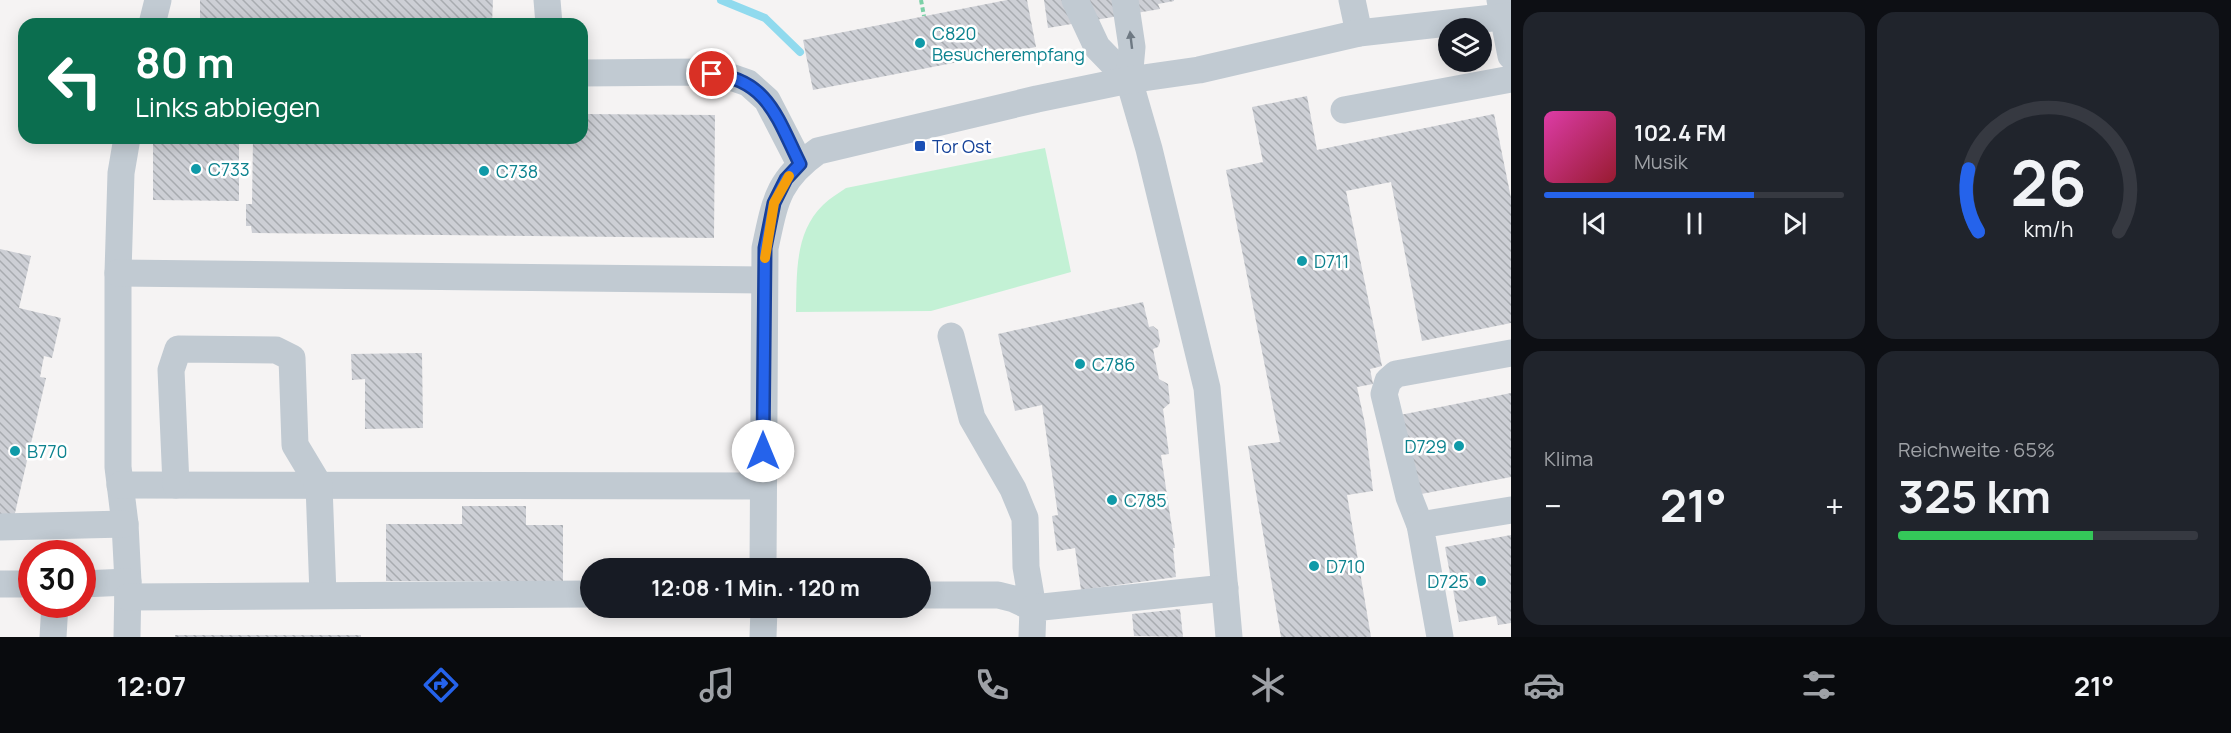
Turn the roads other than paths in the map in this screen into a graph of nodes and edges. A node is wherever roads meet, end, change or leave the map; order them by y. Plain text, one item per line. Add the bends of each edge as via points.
1 (158, 0) edge
2 (547, 0) edge
3 (1075, 0) edge
4 (1125, 0) edge
5 (1352, 0) edge
6 (1505, 11) edge
7 (154, 18) edge
8 (548, 18) edge
9 (1359, 33) junction
10 (1511, 56) edge
11 (588, 73) edge
12 (1511, 79) edge
13 (1129, 80) junction
14 (1344, 110) dead end
15 (126, 144) edge
16 (800, 164) junction
17 (118, 273) junction
18 (764, 280) junction
19 (951, 336) dead end
20 (1511, 353) edge
21 (120, 485) junction
22 (176, 485) junction
23 (319, 485) junction
24 (763, 486) junction
25 (1511, 510) edge
26 (125, 524) junction
27 (1420, 525) junction
28 (0, 527) edge
29 (762, 558) edge
30 (0, 584) edge
31 (18, 584) edge
32 (96, 586) edge
33 (1225, 588) junction
34 (128, 589) junction
35 (580, 594) edge
36 (931, 595) edge
37 (323, 596) junction
38 (1034, 608) junction
39 (54, 618) edge
40 (764, 618) edge
41 (53, 637) edge
42 (128, 637) edge
43 (763, 637) edge
44 (1032, 637) edge
45 (1229, 637) edge
46 (1440, 637) edge

1 - 7 street
2 - 8 street
3 - 13 street via 1097,47
13 -> 4 street via 1132,47
5 - 9 street
6 - 9 street
6 - 10 street
9 - 13 street via 1199,69
11 - 16 street via 700,72 748,83 767,100
12 - 14 street
13 - 16 street via 818,151
13 - 33 street via 1207,388
15 - 17 street via 121,173
16 - 18 street via 786,179 774,203 765,248
17 - 18 street
17 - 21 street
18 - 24 street
19 - 38 street via 972,418 1013,489 1024,518 1026,567
20 - 27 street via 1396,374 1388,381 1384,394 1409,497
21 - 22 street
21 - 26 street
22 - 23 street
22 - 23 street via 171,370 178,350 276,350 292,358 295,445
23 - 24 street
23 - 37 street
24 - 29 street
25 - 27 street
26 - 28 street
26 - 34 street
27 - 46 street
30 - 31 street
32 - 34 street
33 - 38 street
33 - 45 street
34 - 37 street
34 - 42 street
35 - 37 street
36 - 38 street via 998,595
38 - 44 street
39 - 41 street
40 - 43 street

